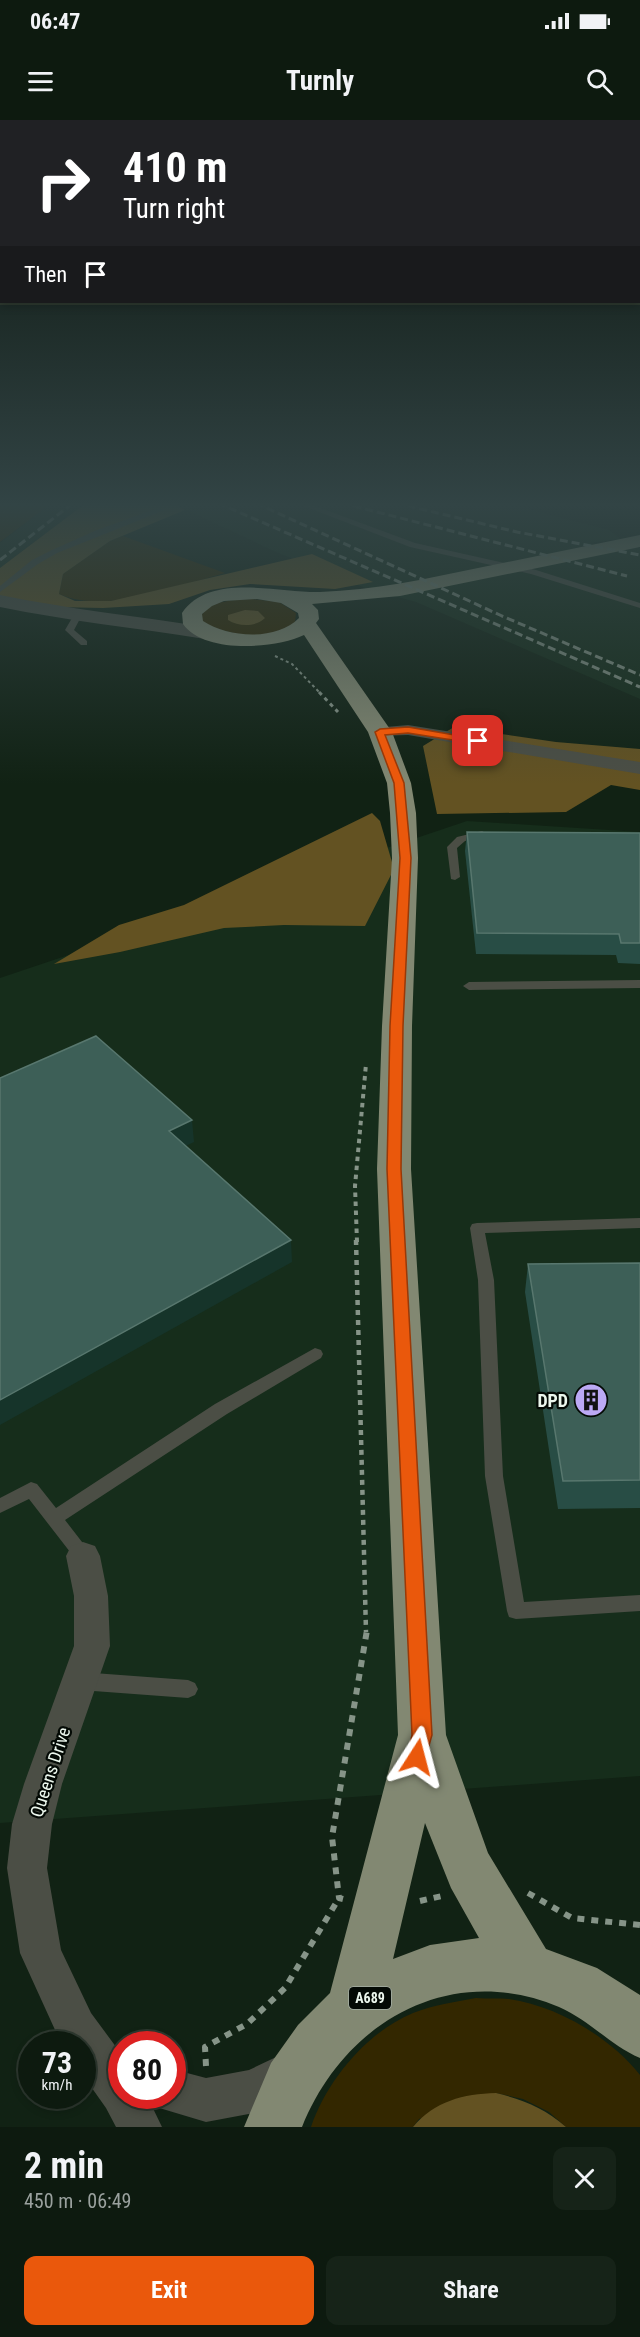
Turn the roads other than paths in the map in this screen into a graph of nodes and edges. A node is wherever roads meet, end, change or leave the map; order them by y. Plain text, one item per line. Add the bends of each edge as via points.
1 (227, 597) edge
2 (287, 597) joint
3 (339, 597) edge
4 (359, 597) edge
5 (610, 597) edge
6 (0, 601) edge
7 (201, 604) junction
8 (640, 606) edge
9 (78, 615) junction
10 (114, 618) junction
11 (308, 619) junction
12 (205, 633) junction
13 (247, 640) junction
14 (84, 643) dead end
15 (341, 678) junction
16 (380, 732) junction
17 (640, 768) edge
18 (494, 833) edge
19 (455, 877) dead end
20 (640, 984) edge
21 (469, 986) dead end
22 (640, 1223) edge
23 (315, 1354) dead end
24 (0, 1506) edge
25 (54, 1518) junction
26 (83, 1556) joint
27 (640, 1603) edge
28 (80, 1681) junction
29 (188, 1689) dead end
30 (422, 1735) junction
31 (528, 1970) junction
32 (354, 2008) junction
33 (628, 2009) edge
34 (299, 2068) junction
35 (108, 2071) edge
36 (189, 2095) edge
37 (131, 2109) edge
38 (140, 2127) edge
39 (273, 2127) edge

1 - 7 highway, A689
2 - 3 highway, A689
2 - 11 highway, A689 via 303,605
4 - 11 highway, A689 via 331,605
5 - 8 lane
6 - 9 street
7 - 10 street
7 - 12 highway via 191,618
9 - 10 street
9 - 14 lane via 69,630
10 - 12 street
11 - 13 highway, A689 via 288,634
11 - 15 highway, A689
12 - 13 highway, A689
13 - 15 highway, A689 via 299,654
15 - 16 highway, A689
16 - 17 street via 408,730
16 - 30 highway, A689 via 399,783 405,858 394,1169
18 - 19 lane via 461,839 452,847
20 - 21 lane
22 - 27 lane via 477,1228 486,1280 494,1476 516,1611
23 - 25 lane via 221,1409
24 - 25 lane via 31,1489
25 - 26 lane
26 - 28 street, Queens Drive via 91,1596 92,1646
28 - 29 lane
28 - 35 street, Queens Drive via 43,1784 32,1824 27,1868 41,1953 76,2028
30 - 31 highway, A689 via 448,1819 469,1870
30 - 32 highway, A689 via 359,1903
31 - 32 highway, A689 via 482,1964 437,1969 394,1983
31 - 33 highway, A689
32 - 34 highway, A689 via 328,2031
34 - 36 street via 254,2091
34 - 39 highway, A689
37 - 38 street, Queens Drive

